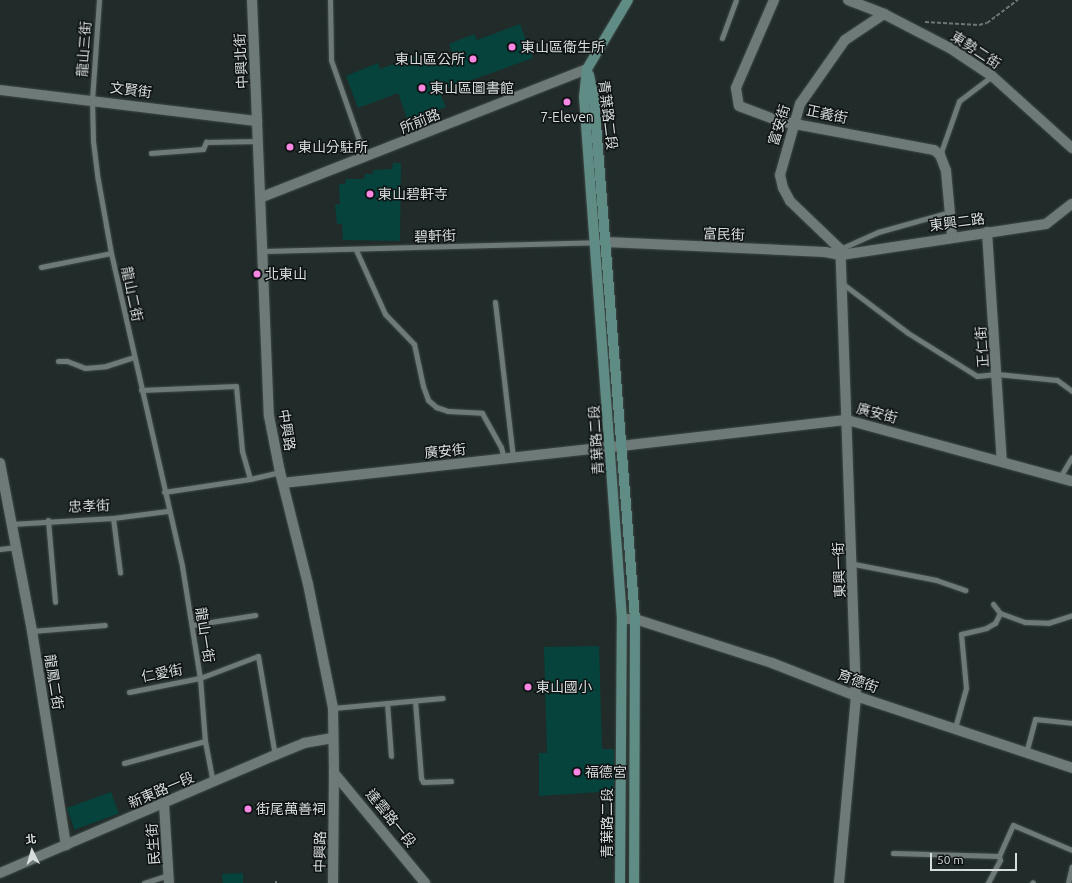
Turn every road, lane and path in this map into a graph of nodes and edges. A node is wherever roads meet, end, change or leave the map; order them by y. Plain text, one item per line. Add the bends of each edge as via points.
1 (99, 0) edge
2 (252, 0) edge
3 (330, 0) edge
4 (628, 0) edge
5 (736, 0) edge
6 (774, 0) edge
7 (848, 0) edge
8 (1018, 0) edge
9 (884, 14) junction
10 (908, 26) junction
11 (722, 38) dead end
12 (588, 69) junction
13 (992, 76) junction
14 (0, 90) edge
15 (92, 99) junction
16 (258, 121) junction
17 (796, 122) junction
18 (258, 141) junction
19 (1072, 148) edge
20 (151, 153) dead end
21 (940, 155) junction
22 (365, 158) junction
23 (262, 197) junction
24 (1072, 204) edge
25 (951, 212) junction
26 (988, 232) junction
27 (952, 236) junction
28 (594, 242) junction
29 (606, 242) junction
30 (356, 250) junction
31 (264, 251) junction
32 (841, 252) junction
33 (111, 253) junction
34 (41, 267) dead end
35 (843, 284) junction
36 (495, 302) dead end
37 (134, 357) junction
38 (58, 361) dead end
39 (997, 374) junction
40 (141, 390) junction
41 (1072, 390) edge
42 (847, 420) junction
43 (622, 445) junction
44 (610, 447) junction
45 (1072, 457) edge
46 (508, 458) junction
47 (1002, 461) junction
48 (0, 463) edge
49 (280, 472) junction
50 (1060, 477) junction
51 (250, 479) junction
52 (1072, 481) edge
53 (283, 483) junction
54 (164, 492) junction
55 (168, 511) junction
56 (113, 518) junction
57 (48, 520) junction
58 (11, 524) junction
59 (17, 547) junction
60 (0, 549) edge
61 (854, 564) junction
62 (120, 573) dead end
63 (965, 590) dead end
64 (55, 602) dead end
65 (993, 604) dead end
66 (1000, 613) junction
67 (255, 615) dead end
68 (1072, 616) edge
69 (622, 619) junction
70 (635, 619) junction
71 (192, 625) junction
72 (105, 626) dead end
73 (32, 631) junction
74 (200, 678) junction
75 (129, 692) dead end
76 (856, 696) junction
77 (442, 698) dead end
78 (415, 701) junction
79 (387, 703) junction
80 (333, 708) junction
81 (1072, 723) edge
82 (955, 728) junction
83 (333, 738) junction
84 (205, 741) junction
85 (1026, 753) junction
86 (275, 755) junction
87 (391, 756) dead end
88 (124, 763) dead end
89 (1072, 768) edge
90 (334, 773) junction
91 (451, 781) dead end
92 (213, 784) junction
93 (164, 804) junction
94 (66, 845) junction
95 (1072, 850) edge
96 (893, 853) dead end
97 (999, 856) junction
98 (1072, 866) edge
99 (0, 873) edge
100 (169, 879) edge
101 (144, 883) edge
102 (333, 883) edge
103 (425, 883) edge
104 (620, 883) edge
105 (634, 883) edge
106 (839, 883) edge
107 (988, 883) edge
108 (1068, 883) edge

1 - 15 lane, 龍山三街 via 99,35
2 - 16 street, 中興北街
3 - 22 lane via 331,60
4 - 12 main road
5 - 11 lane
6 - 17 street, 正義街 via 736,88 736,99 739,106 779,121
7 - 9 street, 東勢二街
8 - 10 path via 987,23 979,25 924,22
9 - 10 street, 東勢二街
9 - 17 street, 富安街 via 845,40 800,104
10 - 13 street, 東勢二街 via 950,48
12 - 22 street, 所前路
12 - 28 main road, 青葉路二段 via 584,97
12 - 29 main road, 青葉路二段 via 594,98
13 - 19 street, 東勢二街
13 - 21 lane via 959,101
14 - 15 street, 文賢街
15 - 16 street, 文賢街
15 - 33 lane, 龍山二街 via 92,142
16 - 18 street, 中興路
17 - 21 street, 正義街 via 934,150
17 - 32 street, 富安街 via 789,137 782,166 783,188 804,216
18 - 20 lane via 206,142 203,149
18 - 23 street, 中興路
21 - 25 street via 946,171
22 - 23 street, 所前路
23 - 31 street, 中興路
24 - 26 street, 東興二路 via 1046,224
25 - 27 street
25 - 32 lane via 878,232
26 - 27 street, 東興二路
26 - 39 street, 正仁街
27 - 32 street, 東興二路
28 - 29 lane, 碧軒街
28 - 30 lane, 碧軒街
28 - 44 main road, 青葉路二段
29 - 32 street, 富民街
29 - 43 main road, 青葉路二段
30 - 31 lane, 碧軒街
30 - 46 lane via 385,314 414,344 428,400 436,407 448,411 482,413
31 - 49 street, 中興路 via 266,375 269,416
32 - 35 street, 東興一街
33 - 34 lane
33 - 37 lane, 龍山二街
35 - 39 lane via 908,333 977,376
35 - 42 street, 東興一街
36 - 46 lane
37 - 38 lane via 106,366 85,368 67,361
37 - 40 lane, 龍山二街
39 - 41 lane via 1057,380
39 - 47 street, 正仁街
40 - 51 lane via 236,386 242,451
40 - 54 lane, 龍山二街
42 - 43 street, 廣安街
42 - 47 street, 廣安街
42 - 61 street, 東興一街
43 - 44 street, 廣安街
43 - 70 main road, 青葉路二段
44 - 46 street, 廣安街
44 - 69 main road, 青葉路二段
45 - 50 lane
46 - 53 street, 廣安街
47 - 50 street, 廣安街
48 - 58 street, 龍鳳二街
49 - 51 lane
49 - 53 street, 中興路
50 - 52 street, 廣安街
51 - 54 lane
53 - 80 street, 中興路 via 308,584
54 - 55 lane, 龍山一街
55 - 56 lane, 忠孝街
55 - 71 lane, 龍山一街 via 182,566
56 - 57 lane, 忠孝街
56 - 62 lane
57 - 58 lane, 忠孝街
57 - 64 lane
58 - 59 street, 龍鳳二街
59 - 60 lane
59 - 73 street, 龍鳳二街
61 - 63 lane via 936,580
61 - 76 street, 東興一街
65 - 66 lane
66 - 68 lane via 1025,622 1048,623
66 - 82 lane via 995,623 986,628 961,634 966,688
67 - 71 lane
69 - 70 street, 育德街
69 - 104 main road, 青葉路二段
70 - 76 street, 育德街 via 772,664
70 - 105 main road, 青葉路二段
71 - 74 lane, 龍山一街
72 - 73 lane
73 - 94 street, 龍鳳二街
74 - 75 lane, 仁愛街
74 - 84 lane, 龍山一街
74 - 86 lane, 仁愛街 via 258,656
76 - 82 street, 育德街
76 - 106 street, 東興一街
77 - 78 lane
78 - 79 lane
78 - 91 lane via 421,778 423,782
79 - 80 lane
79 - 87 lane
80 - 83 street, 中興路
81 - 85 lane via 1035,719
82 - 85 street, 育德街
83 - 86 street, 新東路一段 via 304,743
83 - 90 street, 中興路
84 - 88 lane
84 - 92 lane, 龍山一街
85 - 89 street, 育德街
86 - 92 street, 新東路一段
90 - 102 street, 中興路
90 - 103 street, 達雲路一段 via 360,801
92 - 93 street, 新東路一段
93 - 94 street, 新東路一段
93 - 100 street, 民生街
94 - 99 street, 新東路一段
95 - 97 lane via 1013,825
96 - 97 lane
97 - 107 lane via 1000,860
98 - 108 lane
100 - 101 lane

